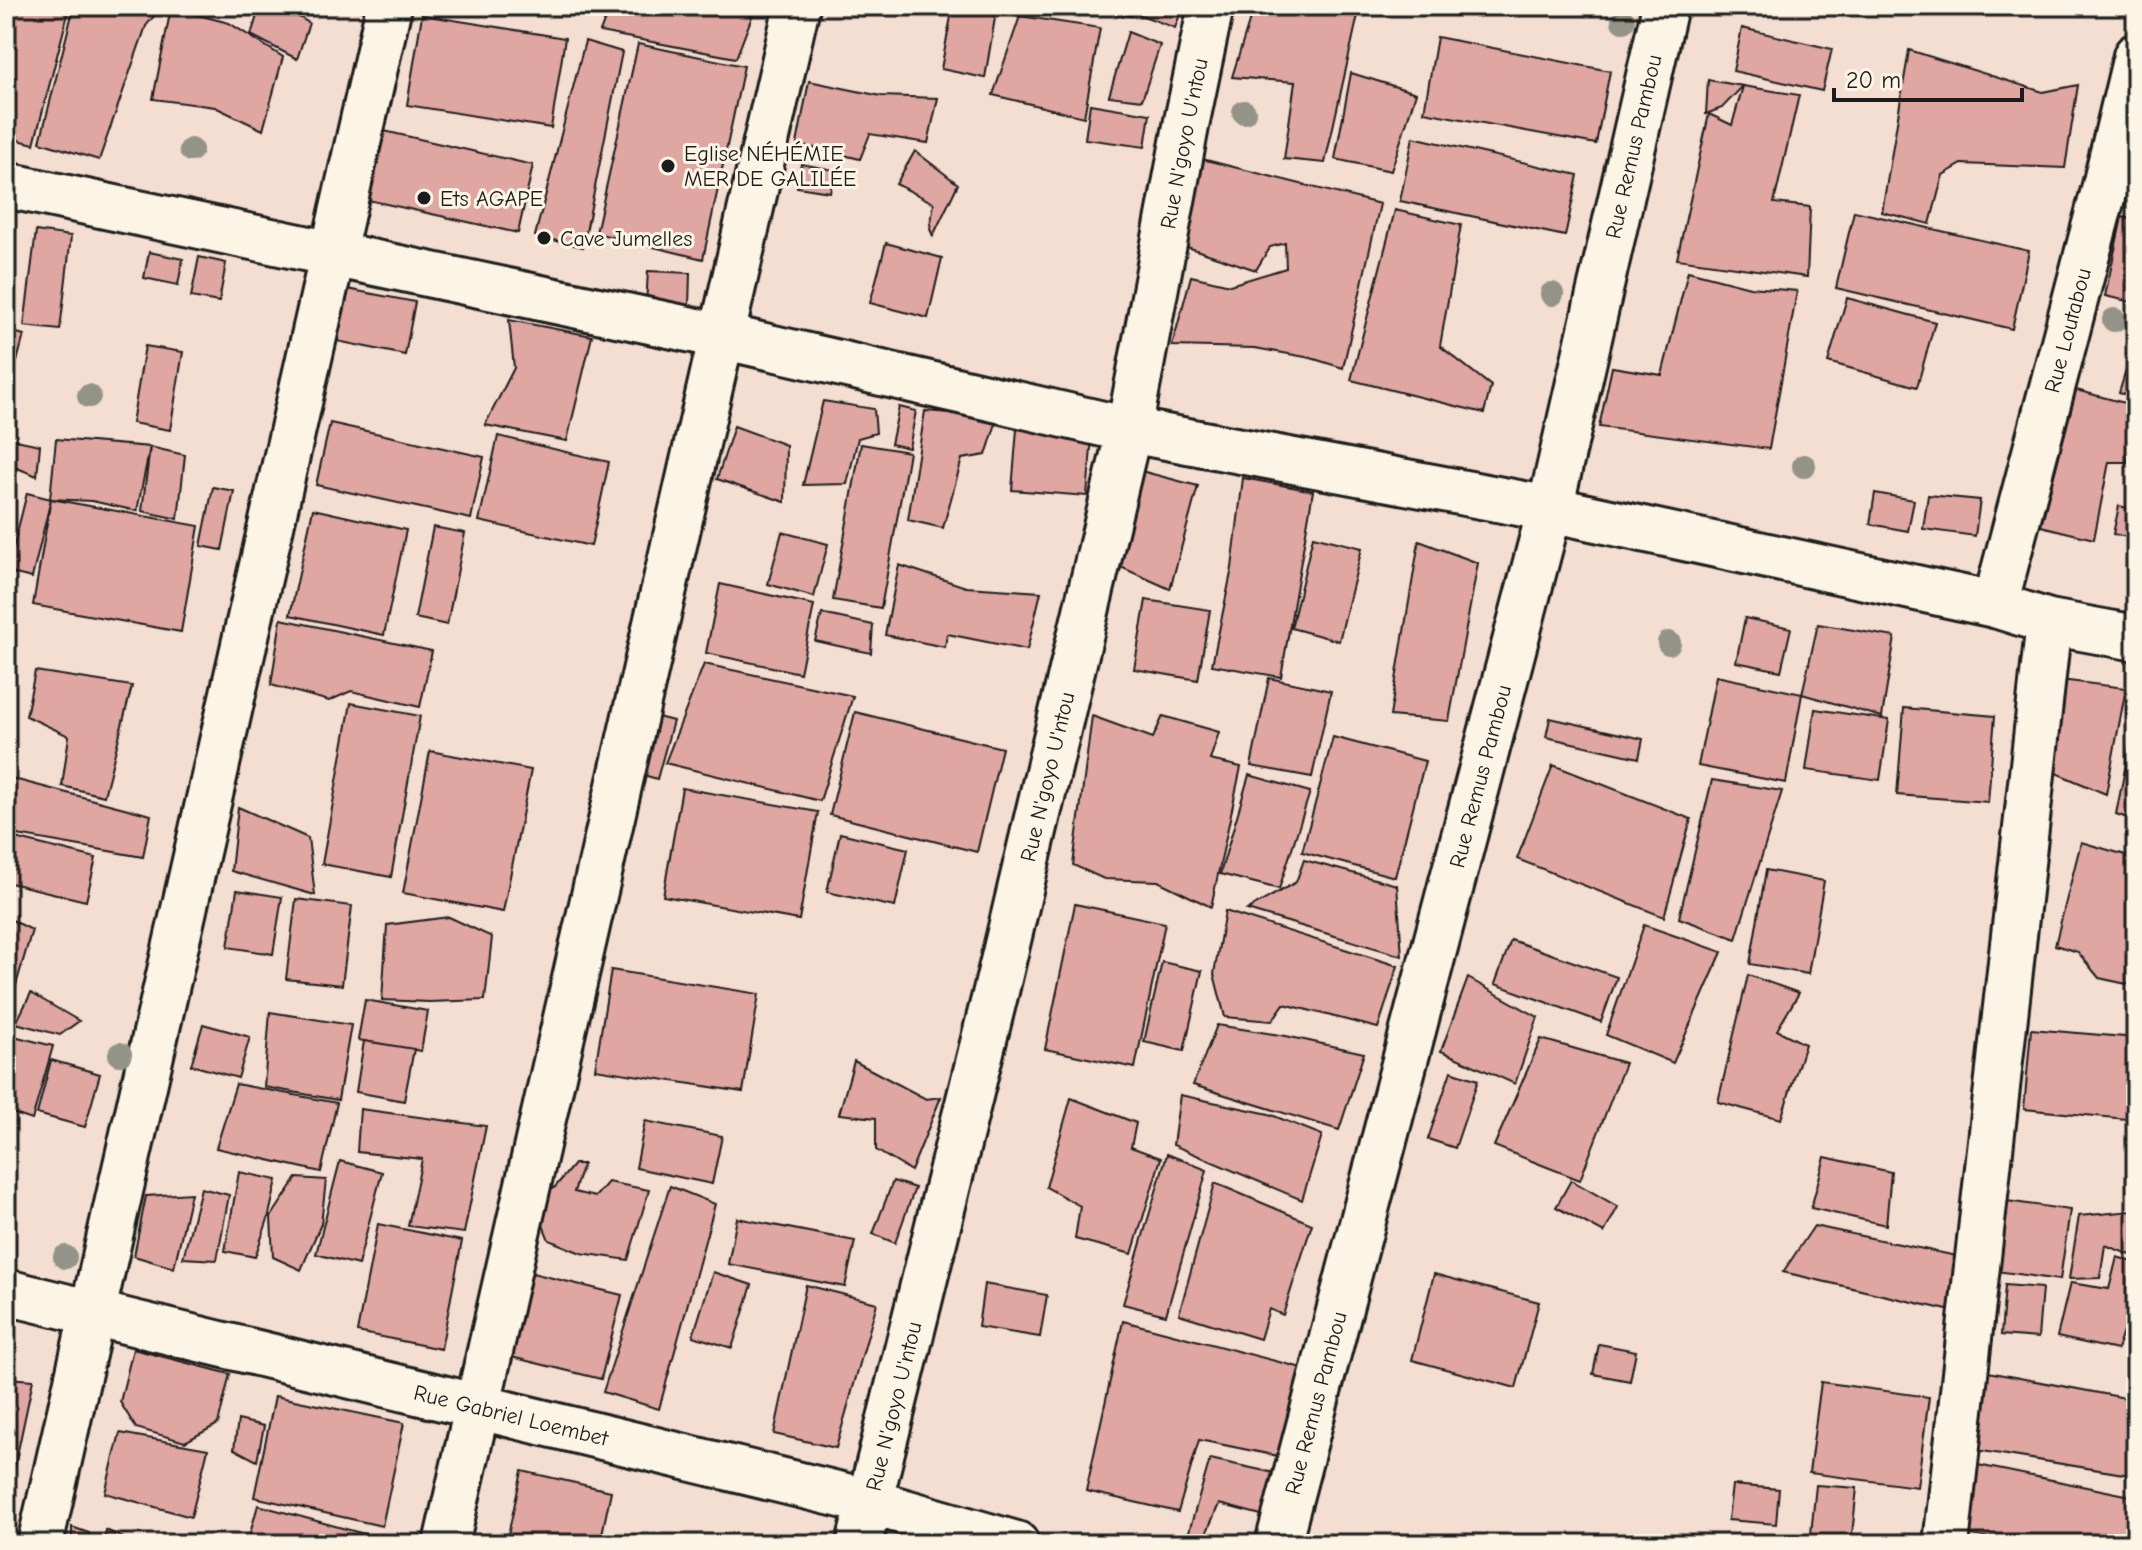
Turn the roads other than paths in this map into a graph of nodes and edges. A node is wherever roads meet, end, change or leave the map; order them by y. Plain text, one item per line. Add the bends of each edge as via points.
1 (389, 6) edge
2 (797, 6) edge
3 (1211, 6) edge
4 (1665, 6) edge
5 (2136, 56) edge
6 (6, 185) edge
7 (2120, 194) edge
8 (334, 256) junction
9 (721, 336) junction
10 (1129, 430) junction
11 (1550, 509) junction
12 (1995, 605) junction
13 (2049, 622) junction
14 (2136, 638) edge
15 (6, 1292) edge
16 (93, 1315) junction
17 (477, 1407) junction
18 (870, 1502) junction
19 (40, 1544) edge
20 (446, 1544) edge
21 (859, 1544) edge
22 (1016, 1544) edge
23 (1278, 1544) edge
24 (1946, 1544) edge

1 - 8 street
2 - 9 street
3 - 10 street, Rue N'goyo U'ntou
4 - 11 street, Rue Remus Pambou
5 - 7 street, Rue Loutabou
6 - 8 street
7 - 12 street, Rue Loutabou
8 - 9 street
8 - 16 street
9 - 10 street
9 - 17 street
10 - 11 street
10 - 18 street, Rue N'goyo U'ntou
11 - 12 street
11 - 23 street, Rue Remus Pambou
12 - 13 street
13 - 14 street
13 - 24 street
15 - 16 street, Rue Gabriel Loembet
16 - 17 street, Rue Gabriel Loembet
16 - 19 street
17 - 18 street, Rue Gabriel Loembet
17 - 20 street
18 - 21 street, Rue N'goyo U'ntou
18 - 22 street, Rue Gabriel Loembet

